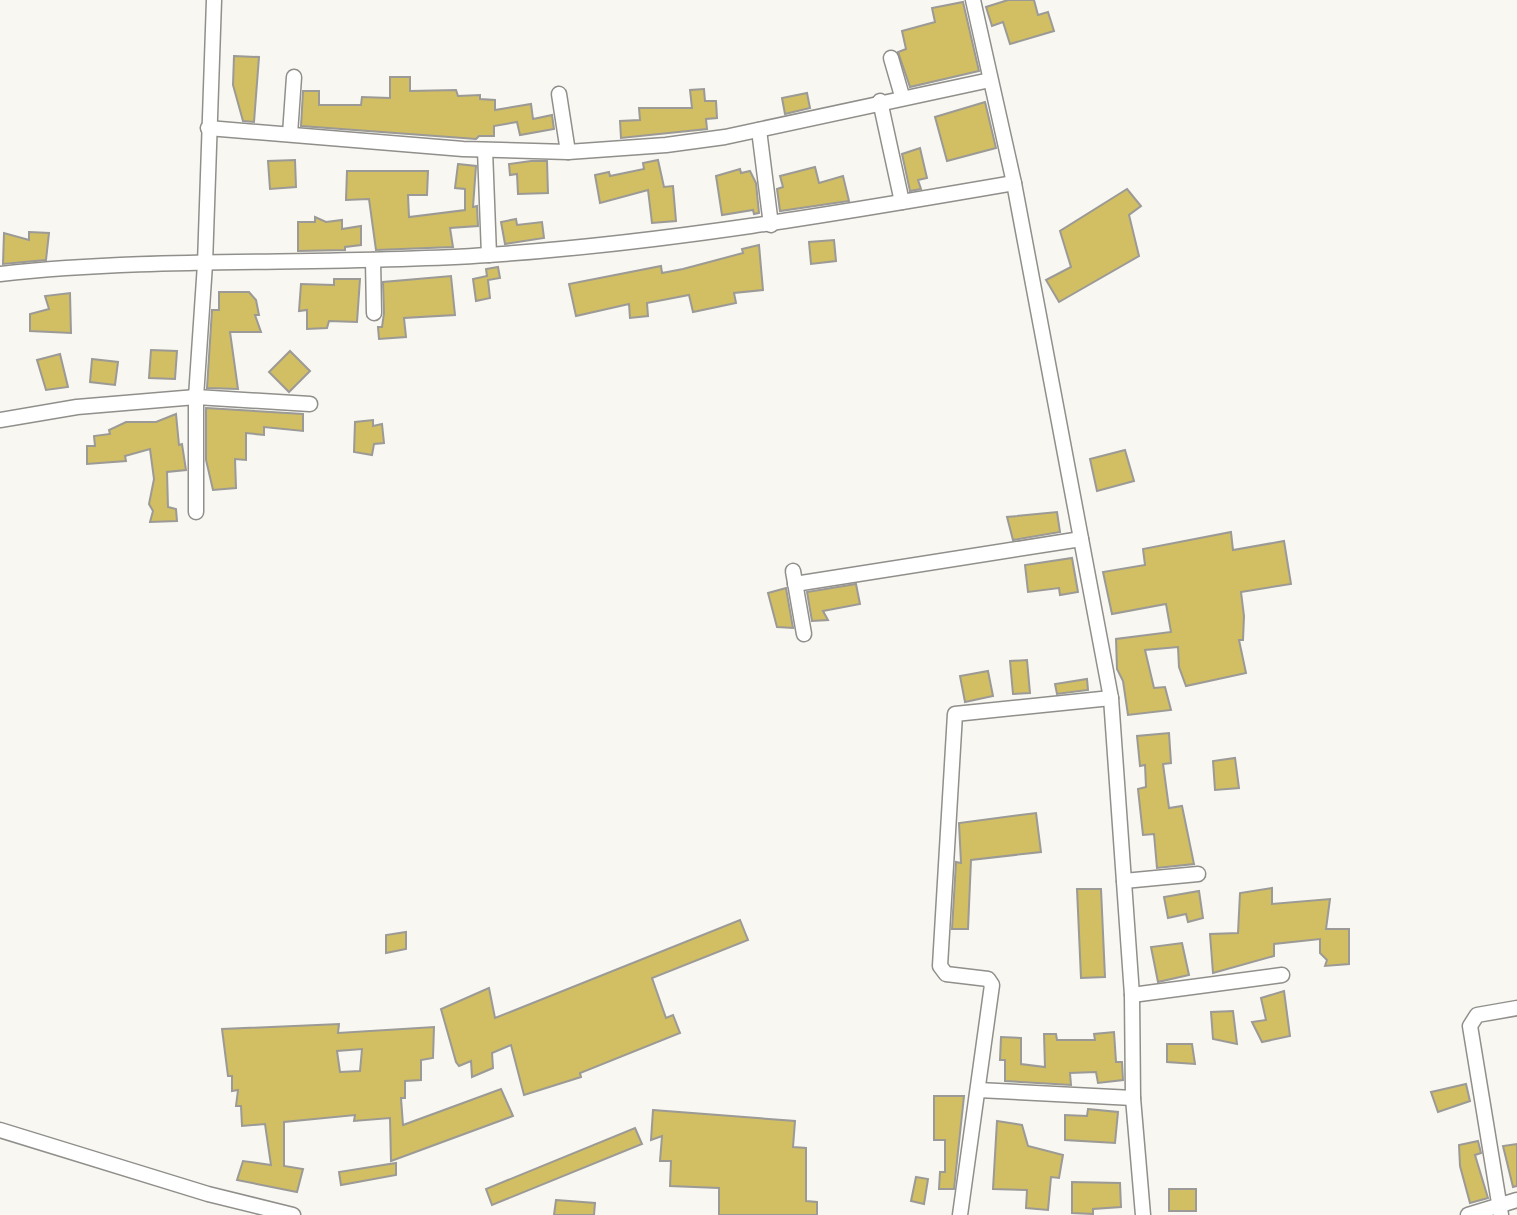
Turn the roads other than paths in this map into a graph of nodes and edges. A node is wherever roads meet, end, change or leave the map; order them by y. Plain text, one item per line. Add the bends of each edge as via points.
1 (214, 0) edge
2 (973, 0) edge
3 (891, 58) dead end
4 (294, 77) dead end
5 (990, 80) junction
6 (559, 94) dead end
7 (902, 96) junction
8 (880, 101) junction
9 (208, 128) junction
10 (759, 130) junction
11 (290, 134) junction
12 (485, 150) junction
13 (568, 152) junction
14 (1014, 183) junction
15 (902, 202) junction
16 (771, 225) junction
17 (489, 255) junction
18 (373, 260) junction
19 (205, 264) junction
20 (0, 274) edge
21 (374, 313) dead end
22 (196, 397) junction
23 (310, 404) dead end
24 (0, 420) edge
25 (196, 512) dead end
26 (1081, 539) junction
27 (804, 634) dead end
28 (1111, 698) junction
29 (1198, 874) dead end
30 (1124, 881) junction
31 (1282, 975) dead end
32 (1132, 995) junction
33 (1517, 1008) edge
34 (978, 1090) junction
35 (1133, 1098) junction
36 (0, 1130) edge
37 (1517, 1200) edge
38 (1501, 1209) edge
39 (293, 1215) edge
40 (960, 1215) edge
41 (1143, 1215) edge
42 (1468, 1215) edge

1 - 9 street
2 - 5 street
3 - 7 street
4 - 11 street
5 - 7 street
5 - 14 street
6 - 13 street
7 - 8 street
8 - 10 street
8 - 15 street
9 - 11 street
9 - 19 street
10 - 13 street via 666,145
10 - 16 street
11 - 12 street
12 - 13 street
12 - 17 street
14 - 15 street
14 - 26 street
15 - 16 street
16 - 17 street
17 - 18 street
18 - 19 street
18 - 21 street
19 - 20 street
19 - 22 street
22 - 23 street
22 - 24 street
22 - 25 street
26 - 27 street via 794,577
26 - 28 street
28 - 30 street
28 - 34 street via 955,714 940,966 946,974 992,983
29 - 30 street
30 - 32 street
31 - 32 street
32 - 35 street
33 - 38 street via 1470,1021
34 - 35 street
34 - 40 street
35 - 41 street
36 - 39 street
37 - 38 street
38 - 42 street

